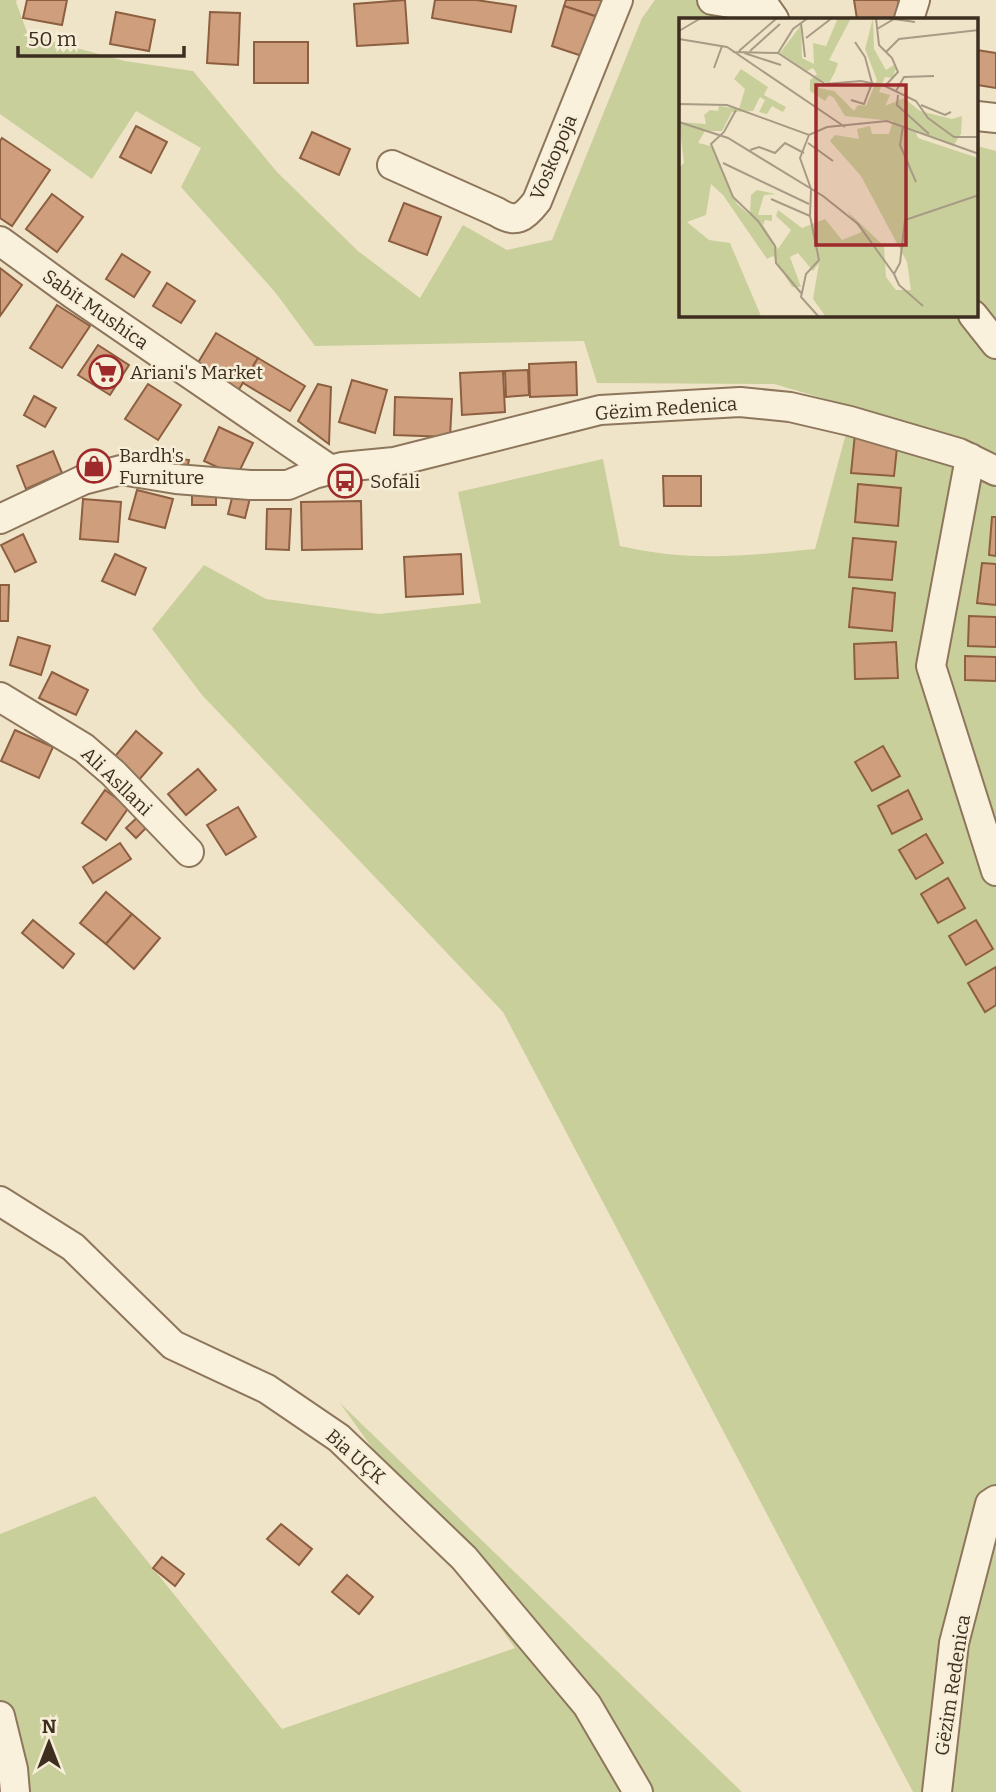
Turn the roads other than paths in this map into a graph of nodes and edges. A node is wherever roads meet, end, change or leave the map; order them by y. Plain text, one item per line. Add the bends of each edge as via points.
1 (618, 0) edge
2 (712, 0) edge
3 (915, 0) edge
4 (771, 10) edge
5 (909, 18) edge
6 (978, 116) edge
7 (996, 118) edge
8 (391, 165) dead end
9 (0, 241) edge
10 (975, 317) edge
11 (996, 344) edge
12 (970, 458) junction
13 (332, 471) junction
14 (996, 471) edge
15 (0, 519) edge
16 (0, 697) edge
17 (189, 852) dead end
18 (996, 871) edge
19 (0, 1201) edge
20 (996, 1500) edge
21 (0, 1716) edge
22 (15, 1792) edge
23 (638, 1792) edge
24 (937, 1792) edge

1 - 8 street, Voskopoja via 529,211 508,219
2 - 4 street
3 - 5 street
6 - 7 street
9 - 13 street, Sabit Mushica
10 - 11 street
12 - 13 street, Gëzim Redenica via 850,421 790,407 740,402 600,410 394,462
12 - 14 street, Gëzim Redenica
12 - 18 street via 931,666
13 - 15 street, Gëzim Redenica via 289,485 250,485 121,470 83,480
16 - 17 street, Ali Asllani via 84,748
19 - 23 street, Bia UÇK via 74,1247 173,1345 267,1389 340,1438 464,1558 587,1705
20 - 24 street, Gëzim Redenica via 990,1504 954,1643
21 - 22 street

